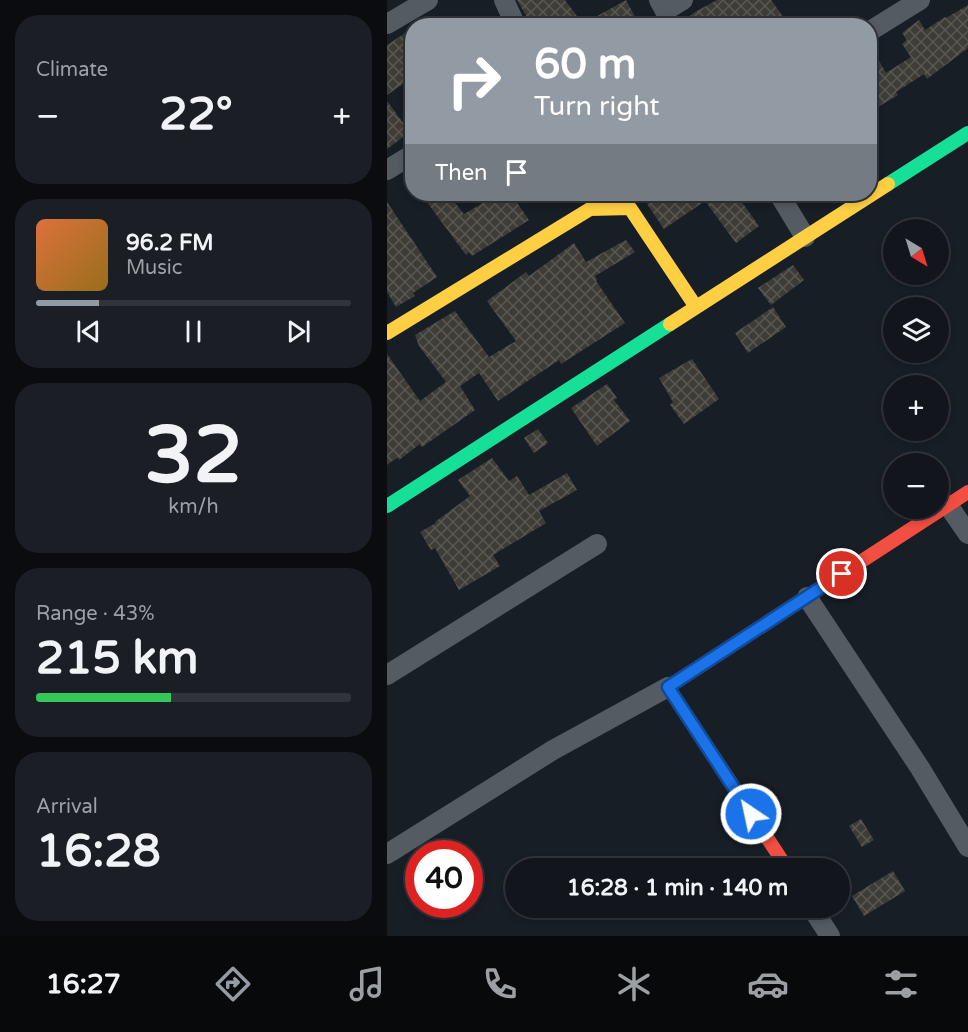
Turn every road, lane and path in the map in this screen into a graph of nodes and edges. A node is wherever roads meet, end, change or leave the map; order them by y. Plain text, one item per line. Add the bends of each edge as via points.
1 (427, 0) edge
2 (504, 0) edge
3 (659, 0) edge
4 (683, 0) edge
5 (920, 0) edge
6 (512, 18) edge
7 (387, 24) edge
8 (877, 27) edge
9 (968, 133) edge
10 (405, 159) edge
11 (387, 170) edge
12 (877, 191) edge
13 (783, 201) edge
14 (861, 201) edge
15 (805, 237) junction
16 (696, 307) junction
17 (387, 333) edge
18 (968, 492) edge
19 (949, 504) edge
20 (387, 506) edge
21 (949, 506) edge
22 (927, 519) edge
23 (968, 534) edge
24 (597, 544) dead end
25 (807, 597) junction
26 (387, 675) edge
27 (668, 687) junction
28 (968, 847) edge
29 (387, 854) edge
30 (780, 858) edge
31 (818, 918) edge
32 (830, 936) edge

1 - 7 street
2 - 6 street
3 - 4 street via 665,11
5 - 8 street
9 - 12 street
10 - 11 street
13 - 15 street
14 - 15 street
15 - 16 street
16 - 17 street via 630,208 590,209
16 - 20 street
18 - 19 street
21 - 23 street
22 - 25 street
24 - 26 street
25 - 27 street
25 - 28 street via 921,768
27 - 29 street via 553,750
27 - 30 street
31 - 32 street

